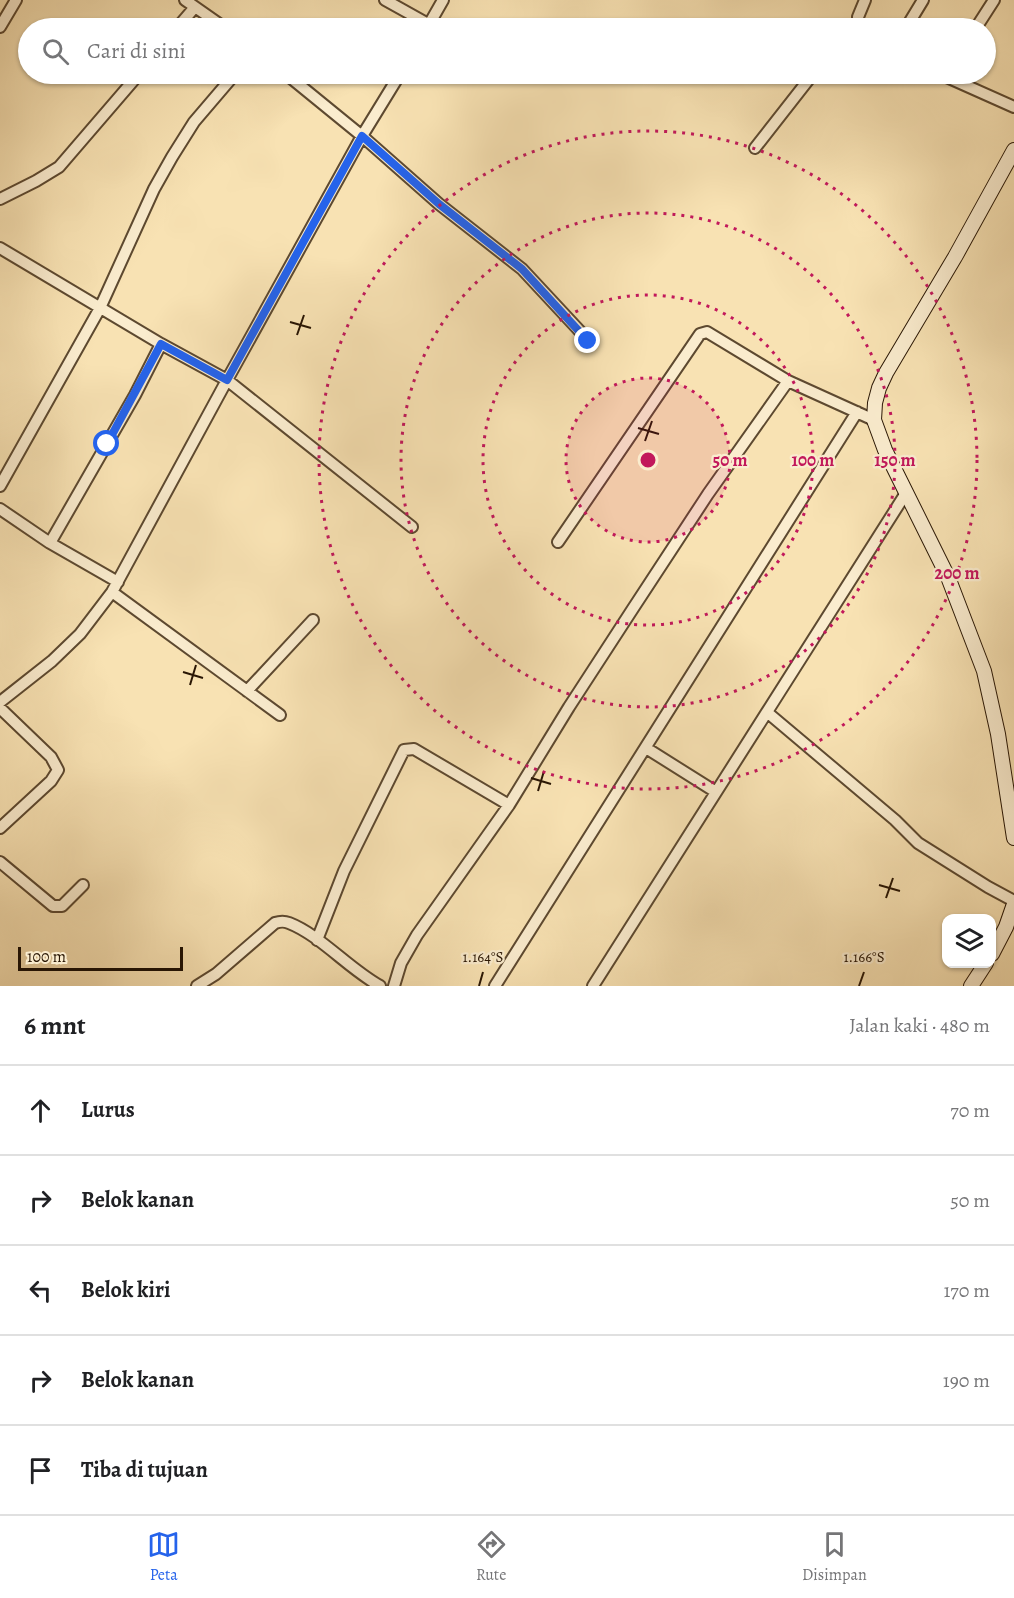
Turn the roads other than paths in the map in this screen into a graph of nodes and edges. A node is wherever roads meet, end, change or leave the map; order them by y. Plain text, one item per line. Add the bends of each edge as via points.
1 (16, 0) edge
2 (185, 0) edge
3 (385, 0) edge
4 (442, 0) edge
5 (866, 0) edge
6 (923, 0) edge
7 (994, 0) edge
8 (195, 7) junction
9 (186, 18) edge
10 (211, 18) edge
11 (414, 18) edge
12 (433, 18) edge
13 (860, 18) edge
14 (912, 18) edge
15 (982, 18) edge
16 (0, 27) edge
17 (130, 84) edge
18 (226, 84) edge
19 (298, 84) edge
20 (394, 84) edge
21 (805, 84) edge
22 (966, 84) edge
23 (1014, 106) edge
24 (362, 136) junction
25 (755, 148) dead end
26 (1014, 150) edge
27 (0, 199) edge
28 (0, 248) edge
29 (100, 308) junction
30 (588, 341) dead end
31 (161, 344) junction
32 (227, 380) junction
33 (788, 381) junction
34 (857, 412) junction
35 (874, 420) junction
36 (0, 486) edge
37 (906, 493) junction
38 (0, 509) edge
39 (412, 527) dead end
40 (558, 542) dead end
41 (50, 543) junction
42 (118, 582) junction
43 (112, 592) junction
44 (313, 620) dead end
45 (247, 691) junction
46 (0, 702) edge
47 (0, 708) edge
48 (768, 713) junction
49 (280, 715) dead end
50 (646, 748) junction
51 (716, 792) junction
52 (509, 805) junction
53 (0, 828) edge
54 (1014, 838) edge
55 (0, 862) edge
56 (83, 885) dead end
57 (1014, 902) edge
58 (317, 940) junction
59 (996, 946) edge
60 (983, 968) edge
61 (197, 986) edge
62 (380, 986) edge
63 (394, 986) edge
64 (495, 986) edge
65 (592, 986) edge
66 (971, 986) edge

1 - 16 street
2 - 8 street
3 - 11 street
4 - 12 street
5 - 13 street
6 - 14 street
7 - 15 street
8 - 9 street
8 - 10 street
17 - 27 street via 59,167
18 - 29 street via 194,122 172,157
19 - 24 street
20 - 24 street
21 - 25 street
22 - 23 street
24 - 30 street via 439,204 522,269
24 - 32 street
26 - 35 main road via 886,373 877,396
28 - 29 street
29 - 31 street
29 - 36 street
31 - 32 street
31 - 41 street
32 - 39 street
32 - 42 street
33 - 34 street
33 - 40 street via 702,332
33 - 52 street via 638,600
34 - 35 street
34 - 50 street
35 - 37 main road
37 - 48 street
37 - 54 main road via 948,577 984,671
38 - 41 street
41 - 42 street
42 - 43 street
43 - 45 street
43 - 46 street via 52,661
44 - 45 street
45 - 49 street
47 - 53 street via 51,757 58,770
48 - 51 street
48 - 57 street via 918,843
50 - 51 street
50 - 64 street
51 - 65 street
52 - 58 street via 414,749 404,750 344,871
52 - 63 street via 417,934
55 - 56 street via 53,906 62,906
57 - 59 main road
58 - 61 street via 291,923 275,923
58 - 62 street
60 - 66 main road

